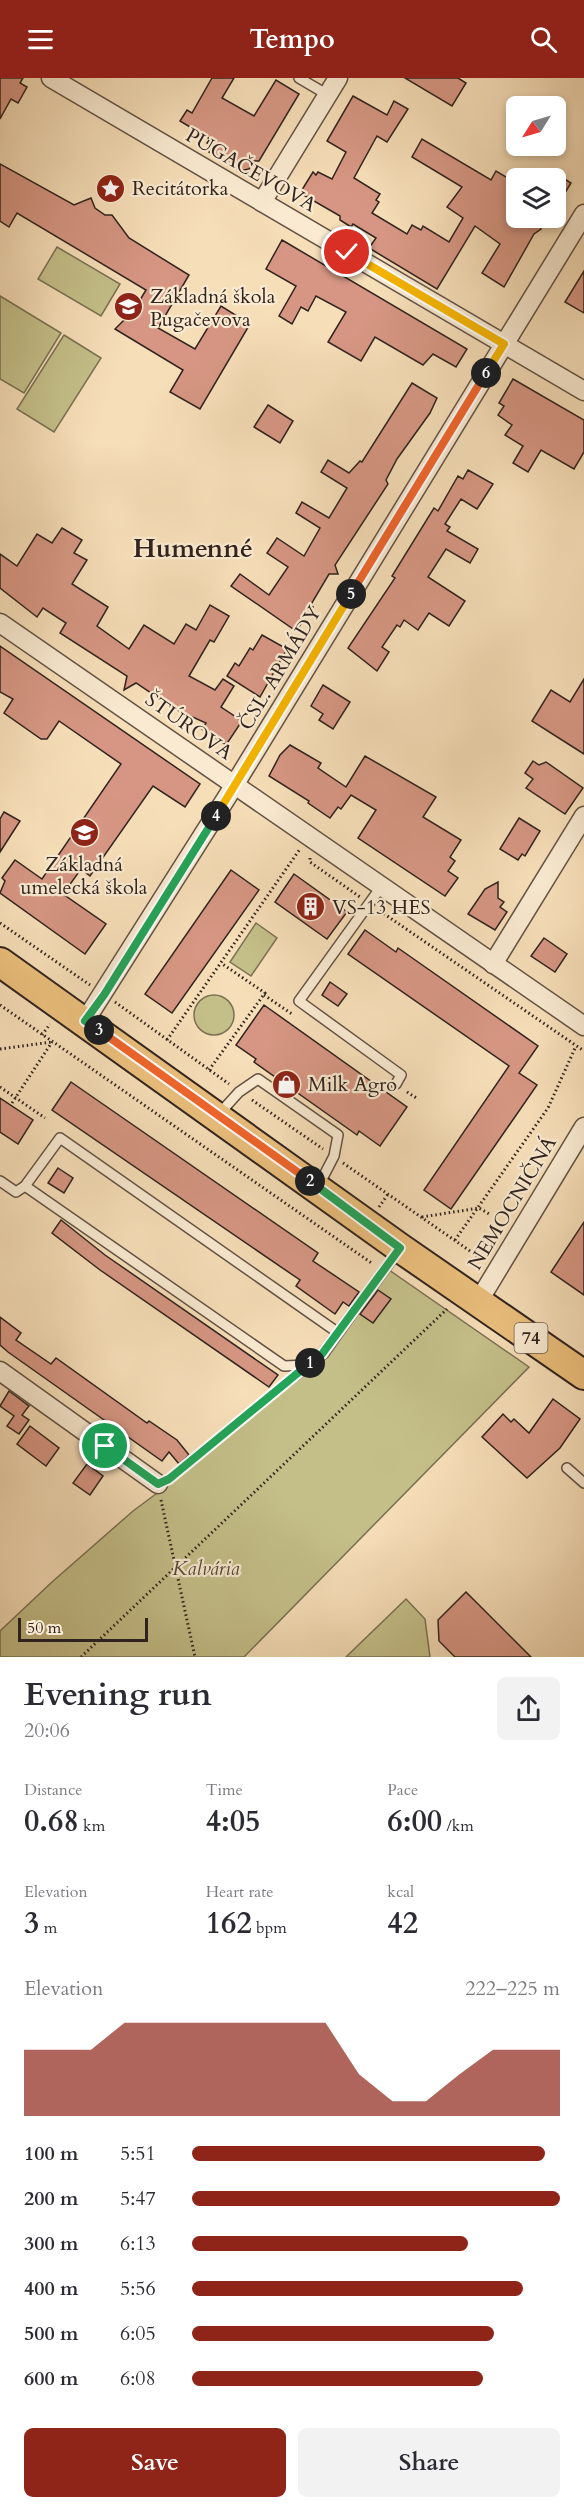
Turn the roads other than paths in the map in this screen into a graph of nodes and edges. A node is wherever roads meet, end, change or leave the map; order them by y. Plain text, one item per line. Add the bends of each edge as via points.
1 (51, 78) edge
2 (300, 78) edge
3 (338, 78) edge
4 (328, 96) junction
5 (262, 202) junction
6 (584, 214) edge
7 (504, 344) junction
8 (584, 391) edge
9 (0, 623) edge
10 (234, 785) junction
11 (584, 816) edge
12 (381, 887) junction
13 (0, 962) edge
14 (493, 964) junction
15 (85, 1021) junction
16 (584, 1026) edge
17 (396, 1084) dead end
18 (217, 1116) junction
19 (584, 1127) edge
20 (0, 1181) edge
21 (25, 1186) junction
22 (318, 1187) junction
23 (400, 1248) junction
24 (478, 1302) junction
25 (338, 1332) junction
26 (0, 1371) edge
27 (584, 1375) edge
28 (567, 1468) dead end
29 (584, 1483) edge
30 (158, 1484) road end

1 - 5 street, PUGAČEVOVA
2 - 4 lane
3 - 4 street
4 - 5 street
5 - 7 street, PUGAČEVOVA
6 - 7 street, ČSL. ARMÁDY
7 - 8 street, PUGAČEVOVA
7 - 10 street, ČSL. ARMÁDY
9 - 10 street, ŠTÚROVA
10 - 12 street, ŠTÚROVA
10 - 15 street, ČSL. ARMÁDY
11 - 14 street
12 - 14 street, ŠTÚROVA
12 - 17 lane via 299,1001 401,1075
13 - 15 main road, 74
14 - 16 street, ŠTÚROVA
15 - 18 main road, 74
18 - 22 main road, 74
18 - 22 lane via 239,1092 258,1079 338,1135 334,1156
19 - 24 street, NEMOCNIČNÁ
20 - 21 lane via 16,1192
21 - 25 lane via 284,1366 307,1365 322,1354
21 - 25 lane via 60,1138
22 - 23 main road, 74
23 - 24 main road, 74
23 - 25 lane
24 - 27 main road, 74
26 - 30 street
28 - 29 lane

